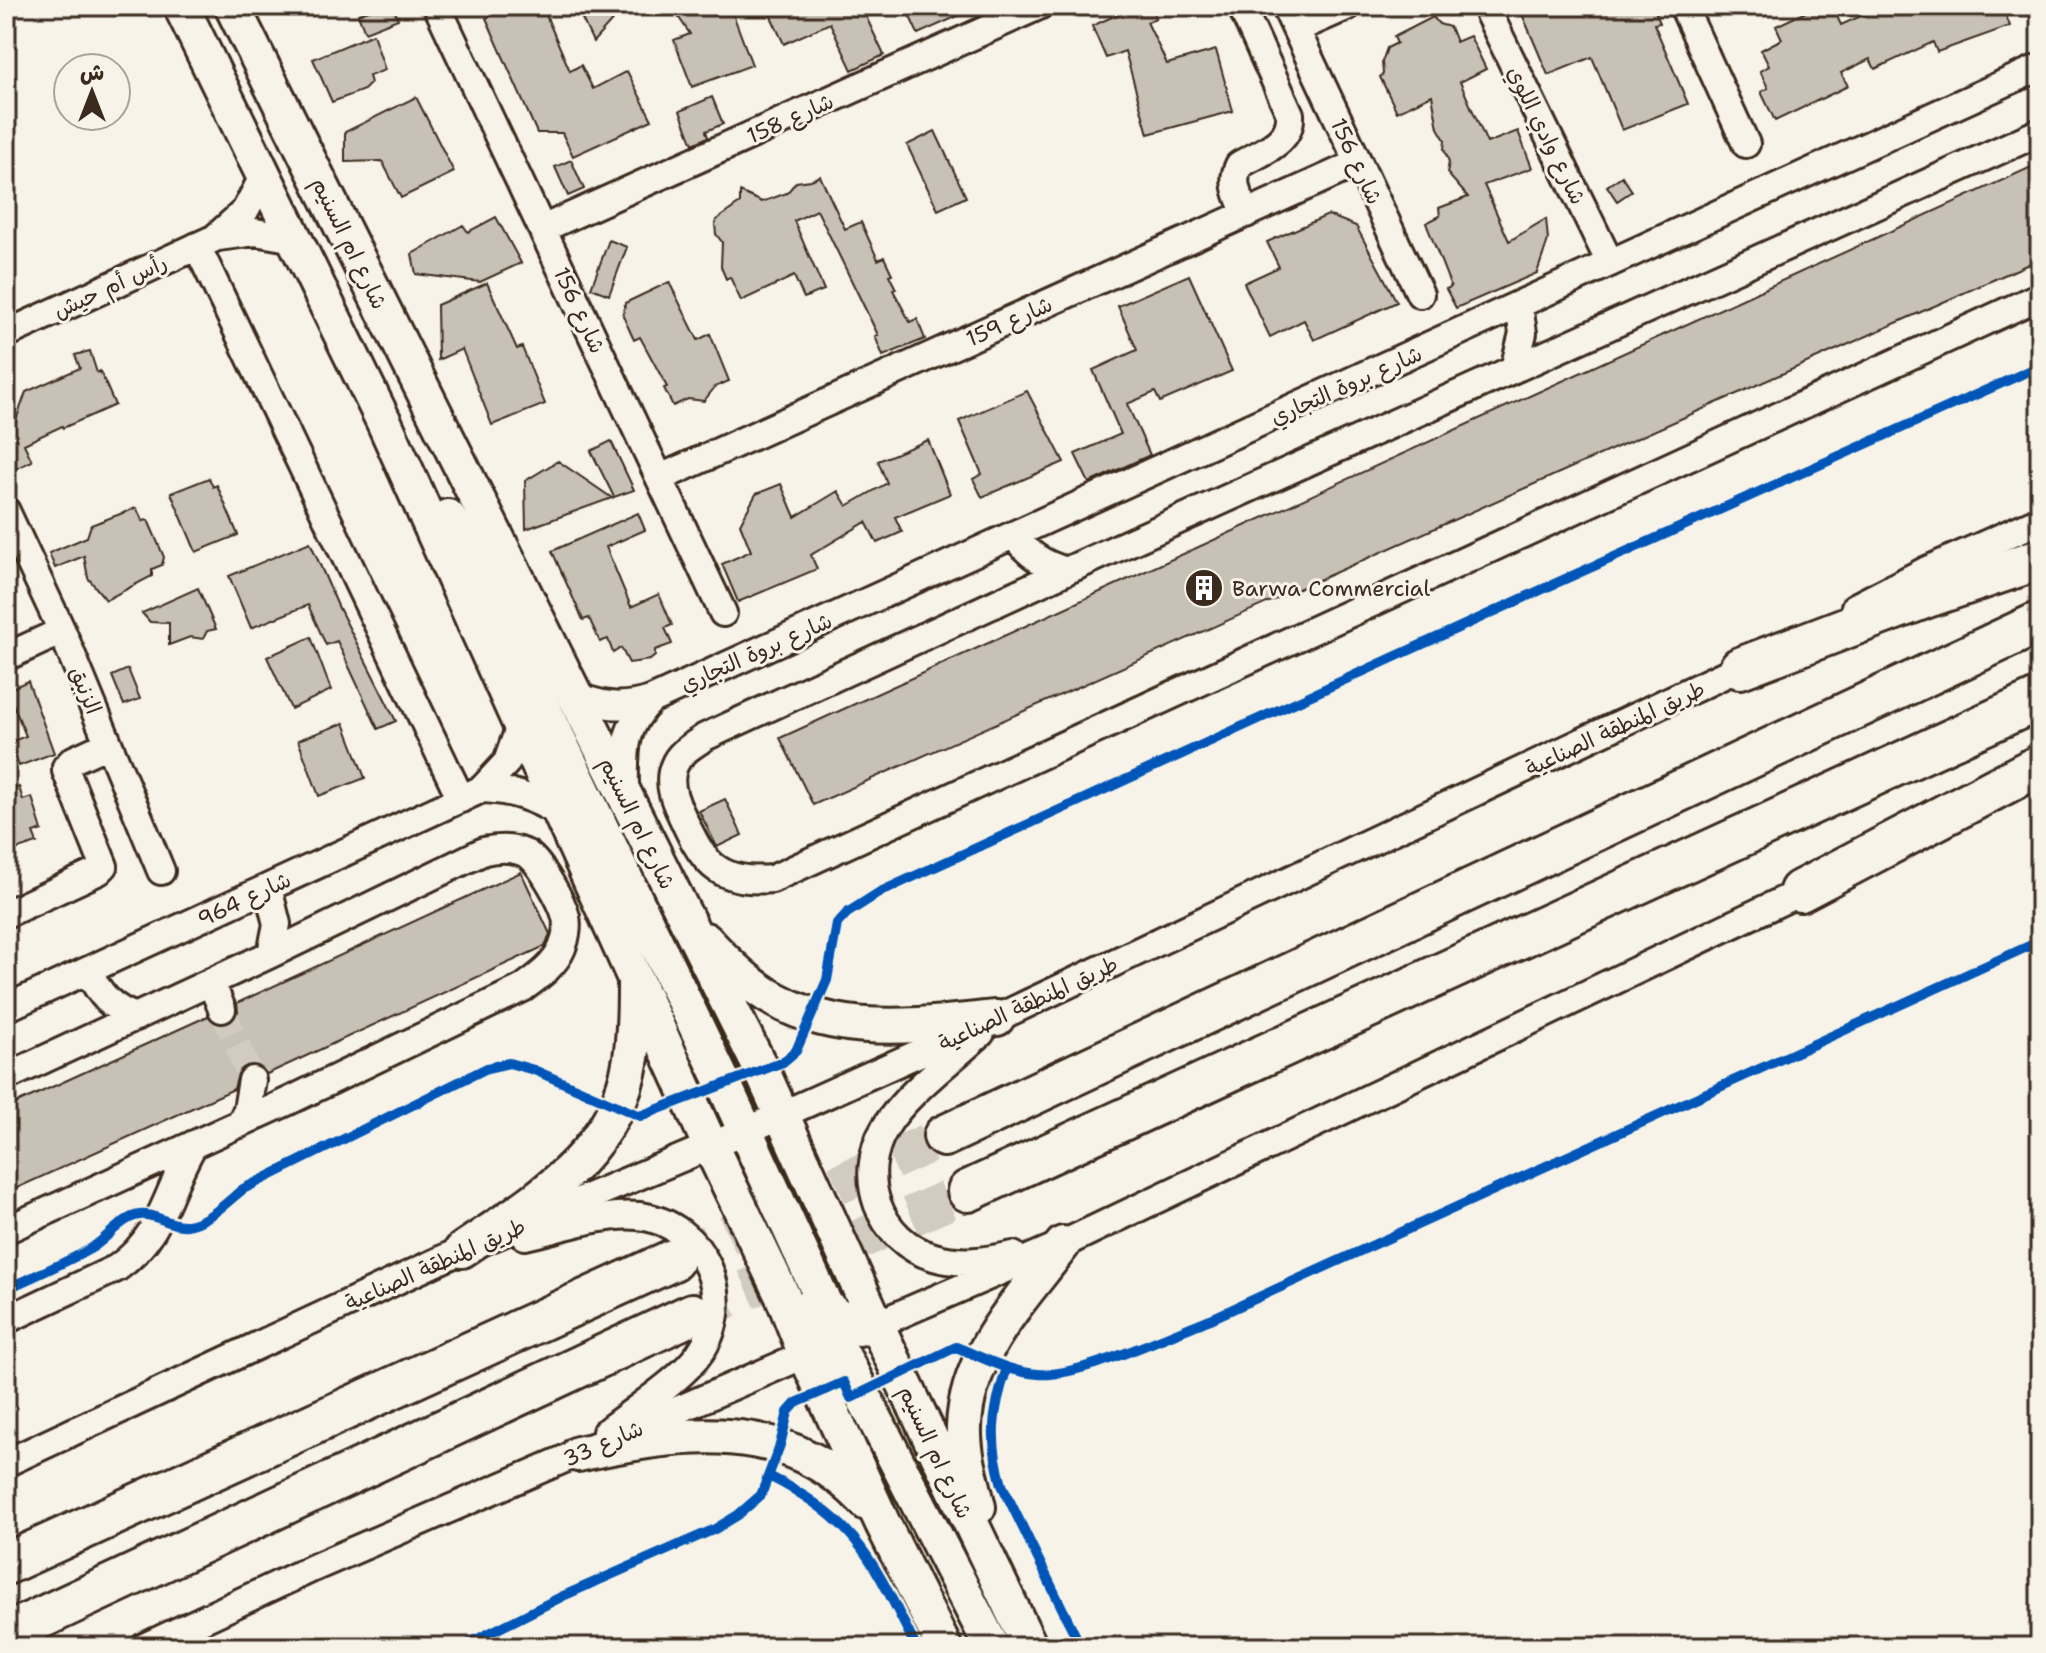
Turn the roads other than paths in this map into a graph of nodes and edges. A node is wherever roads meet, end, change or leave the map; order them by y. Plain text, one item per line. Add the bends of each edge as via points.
1 (181, 6) edge
2 (232, 6) edge
3 (437, 6) edge
4 (1039, 6) edge
5 (1241, 6) edge
6 (1348, 6) edge
7 (1485, 6) edge
8 (1686, 7) edge
9 (1291, 18) edge
10 (2040, 67) edge
11 (2040, 132) edge
12 (1746, 144) dead end
13 (1358, 163) junction
14 (264, 175) junction
15 (1246, 214) junction
16 (542, 229) junction
17 (295, 239) junction
18 (206, 242) junction
19 (1610, 263) junction
20 (1420, 294) dead end
21 (2040, 296) edge
22 (1519, 306) junction
23 (6, 334) edge
24 (1514, 369) junction
25 (384, 422) junction
26 (660, 478) junction
27 (6, 511) edge
28 (2040, 520) edge
29 (1014, 535) junction
30 (2040, 559) edge
31 (1066, 571) junction
32 (723, 613) dead end
33 (2040, 622) edge
34 (62, 631) junction
35 (6, 657) edge
36 (1740, 668) junction
37 (574, 694) junction
38 (2040, 699) edge
39 (651, 700) junction
40 (520, 726) junction
41 (108, 744) junction
42 (2040, 765) edge
43 (2040, 788) edge
44 (472, 794) junction
45 (625, 794) junction
46 (559, 813) junction
47 (161, 871) dead end
48 (268, 888) junction
49 (1800, 891) junction
50 (6, 914) edge
51 (685, 921) junction
52 (271, 954) junction
53 (88, 971) junction
54 (635, 976) junction
55 (211, 982) junction
56 (6, 1008) edge
57 (222, 1009) tunnel mouth
58 (136, 1017) junction
59 (997, 1018) junction
60 (6, 1077) edge
61 (782, 1116) junction
62 (746, 1131) junction
63 (944, 1136) tunnel mouth
64 (194, 1144) junction
65 (710, 1145) junction
66 (968, 1191) tunnel mouth
67 (6, 1230) edge
68 (1063, 1244) junction
69 (462, 1250) junction
70 (673, 1260) tunnel mouth
71 (692, 1314) tunnel mouth
72 (6, 1320) edge
73 (876, 1324) junction
74 (821, 1348) junction
75 (578, 1454) junction
76 (6, 1463) edge
77 (882, 1522) junction
78 (6, 1564) edge
79 (997, 1581) junction
80 (6, 1634) edge
81 (144, 1647) edge
82 (947, 1647) edge
83 (992, 1647) edge
84 (1030, 1647) edge

1 - 14 main road
2 - 37 main road, شارع ام السنيم
3 - 16 street, شارع 156
4 - 16 street, شارع 158
5 - 15 street via 1291,125 1286,137 1239,165 1235,189
6 - 9 street, شارع 156
7 - 19 street, شارع وادي اللوي
8 - 12 street
9 - 13 street, شارع 156
10 - 19 street, شارع بروة التجاري
11 - 24 street
13 - 15 street, شارع 159
13 - 20 street, شارع 156
14 - 17 main road
14 - 18 street, رأس أم حيش via 245,211
15 - 26 street, شارع 159
16 - 26 street, شارع 156
17 - 18 street, رأس أم حيش via 255,232
17 - 25 main road
18 - 23 street, رأس أم حيش
18 - 44 street
19 - 22 street, شارع بروة التجاري
21 - 31 street via 772,879 738,878 708,863 673,798 674,766 684,752 705,737
22 - 24 street via 1523,333
22 - 29 street, شارع بروة التجاري
24 - 31 street
25 - 40 main road
25 - 62 main road via 441,504 476,568
26 - 32 street, شارع 156
27 - 34 street, الزنبق
28 - 36 street, طريق المنطقة الصناعية via 1925,571
29 - 31 street via 1035,558
29 - 39 street, شارع بروة التجاري
30 - 36 highway
33 - 63 highway
34 - 35 street
34 - 41 street, الزنبق
36 - 59 street, طريق المنطقة الصناعية
37 - 39 street, شارع بروة التجاري via 604,706
37 - 45 main road, شارع ام السنيم
38 - 66 highway
39 - 45 street, شارع بروة التجاري via 628,730
40 - 44 street, شارع 964 via 507,762
40 - 46 main road
41 - 47 street, الزنبق
41 - 50 street via 66,767 104,862 102,869
42 - 49 highway
43 - 49 street
44 - 46 street via 504,790
44 - 48 street, شارع 964
45 - 51 main road, شارع ام السنيم
46 - 54 main road
48 - 52 street via 277,924
48 - 53 street, شارع 964
49 - 68 street
51 - 59 main road via 754,986 813,1017 873,1027
51 - 61 main road, شارع ام السنيم
52 - 55 street
52 - 64 street via 498,848 535,860 567,919 563,947 523,988
53 - 56 street, شارع 964
53 - 58 street via 105,1000
54 - 65 main road
54 - 69 main road via 631,1057 618,1107 604,1130 563,1179
55 - 57 street
55 - 58 street
58 - 60 street
59 - 61 street, طريق المنطقة الصناعية
59 - 68 street via 886,1126 871,1166 873,1193 891,1230 930,1256 975,1262
61 - 62 street, طريق المنطقة الصناعية
61 - 73 main road, شارع ام السنيم
62 - 65 street, طريق المنطقة الصناعية
62 - 73 main road via 825,1305 845,1321
64 - 67 street
64 - 72 street via 161,1217 133,1257
65 - 69 street, طريق المنطقة الصناعية
65 - 74 main road via 783,1297
68 - 73 street, شارع 33
68 - 79 main road via 993,1337 966,1400 968,1464
69 - 75 street via 639,1216 675,1228 707,1262 717,1306 699,1355
69 - 76 street, طريق المنطقة الصناعية
70 - 78 highway
71 - 80 highway
73 - 74 street, شارع 33
73 - 79 main road, شارع ام السنيم
74 - 75 street, شارع 33
74 - 77 main road
74 - 83 main road
75 - 77 main road via 684,1436 721,1435 780,1445 844,1481
75 - 81 street, شارع 33
77 - 82 main road
79 - 84 main road, شارع ام السنيم

